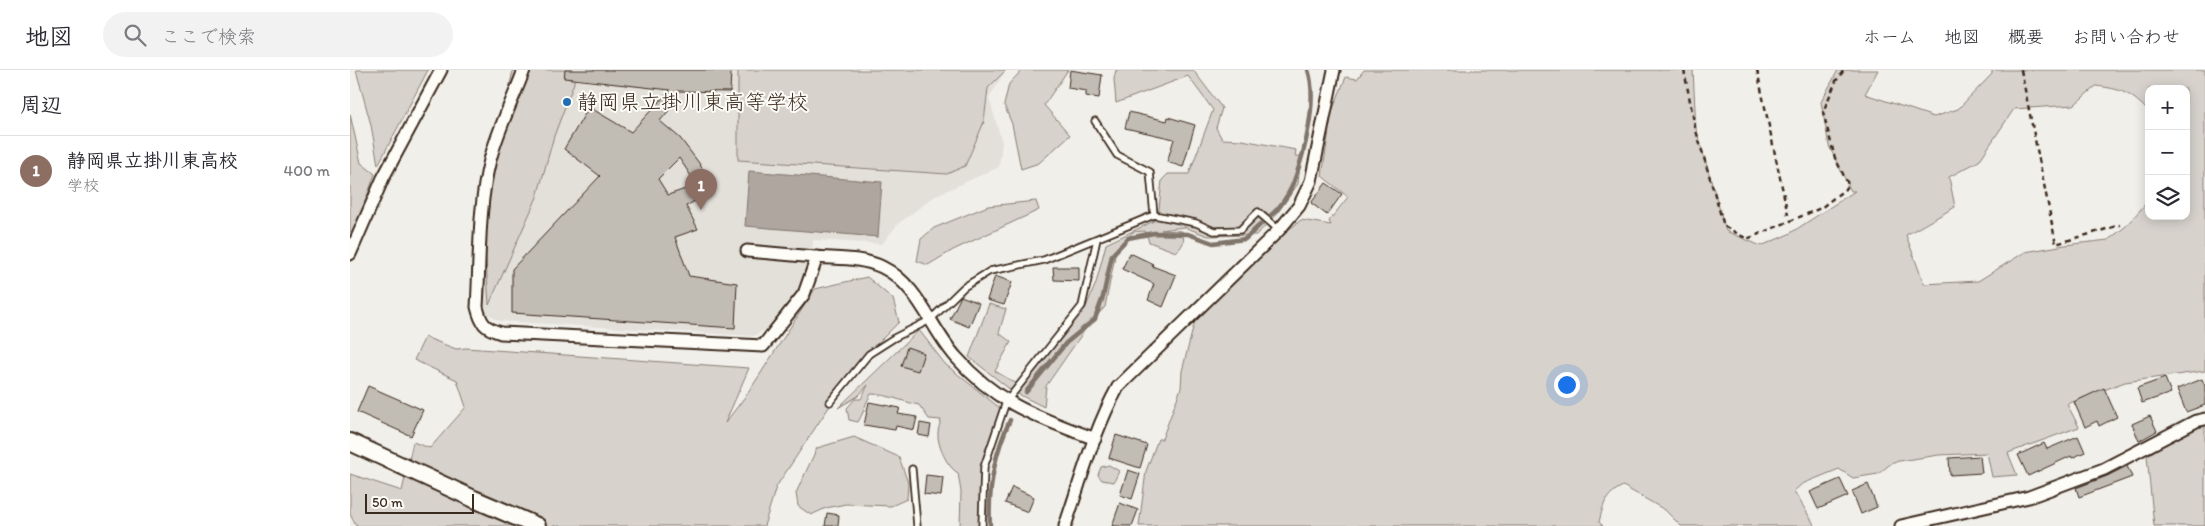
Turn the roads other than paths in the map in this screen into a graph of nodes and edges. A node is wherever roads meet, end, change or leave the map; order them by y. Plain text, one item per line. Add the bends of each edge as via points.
1 (441, 70) edge
2 (524, 70) edge
3 (1334, 70) edge
4 (1096, 122) dead end
5 (1154, 215) junction
6 (1279, 230) junction
7 (1097, 239) junction
8 (746, 251) dead end
9 (350, 254) edge
10 (817, 258) junction
11 (930, 320) junction
12 (830, 402) dead end
13 (1006, 402) junction
14 (2205, 419) edge
15 (1095, 439) junction
16 (350, 442) edge
17 (912, 469) dead end
18 (537, 526) edge
19 (917, 526) edge
20 (982, 526) edge
21 (1065, 526) edge
22 (1901, 526) edge

1 - 9 street via 383,178
2 - 10 street via 499,131 484,195 477,306 480,320 488,329 501,333 763,346 804,294
3 - 6 street via 1311,180 1299,206
4 - 5 lane via 1118,155 1150,172
5 - 6 lane via 1214,230 1240,230 1258,212
5 - 7 lane
6 - 15 street via 1118,387
7 - 11 lane via 1044,260 990,271 964,287
7 - 13 lane via 1082,306
8 - 10 street
10 - 11 street via 860,260 882,267 898,277 912,292
11 - 12 lane via 869,354
11 - 13 street via 955,356 982,384
13 - 15 street
13 - 20 lane via 984,467
14 - 22 street via 2104,469 2029,497
15 - 21 street
16 - 18 street
17 - 19 lane

